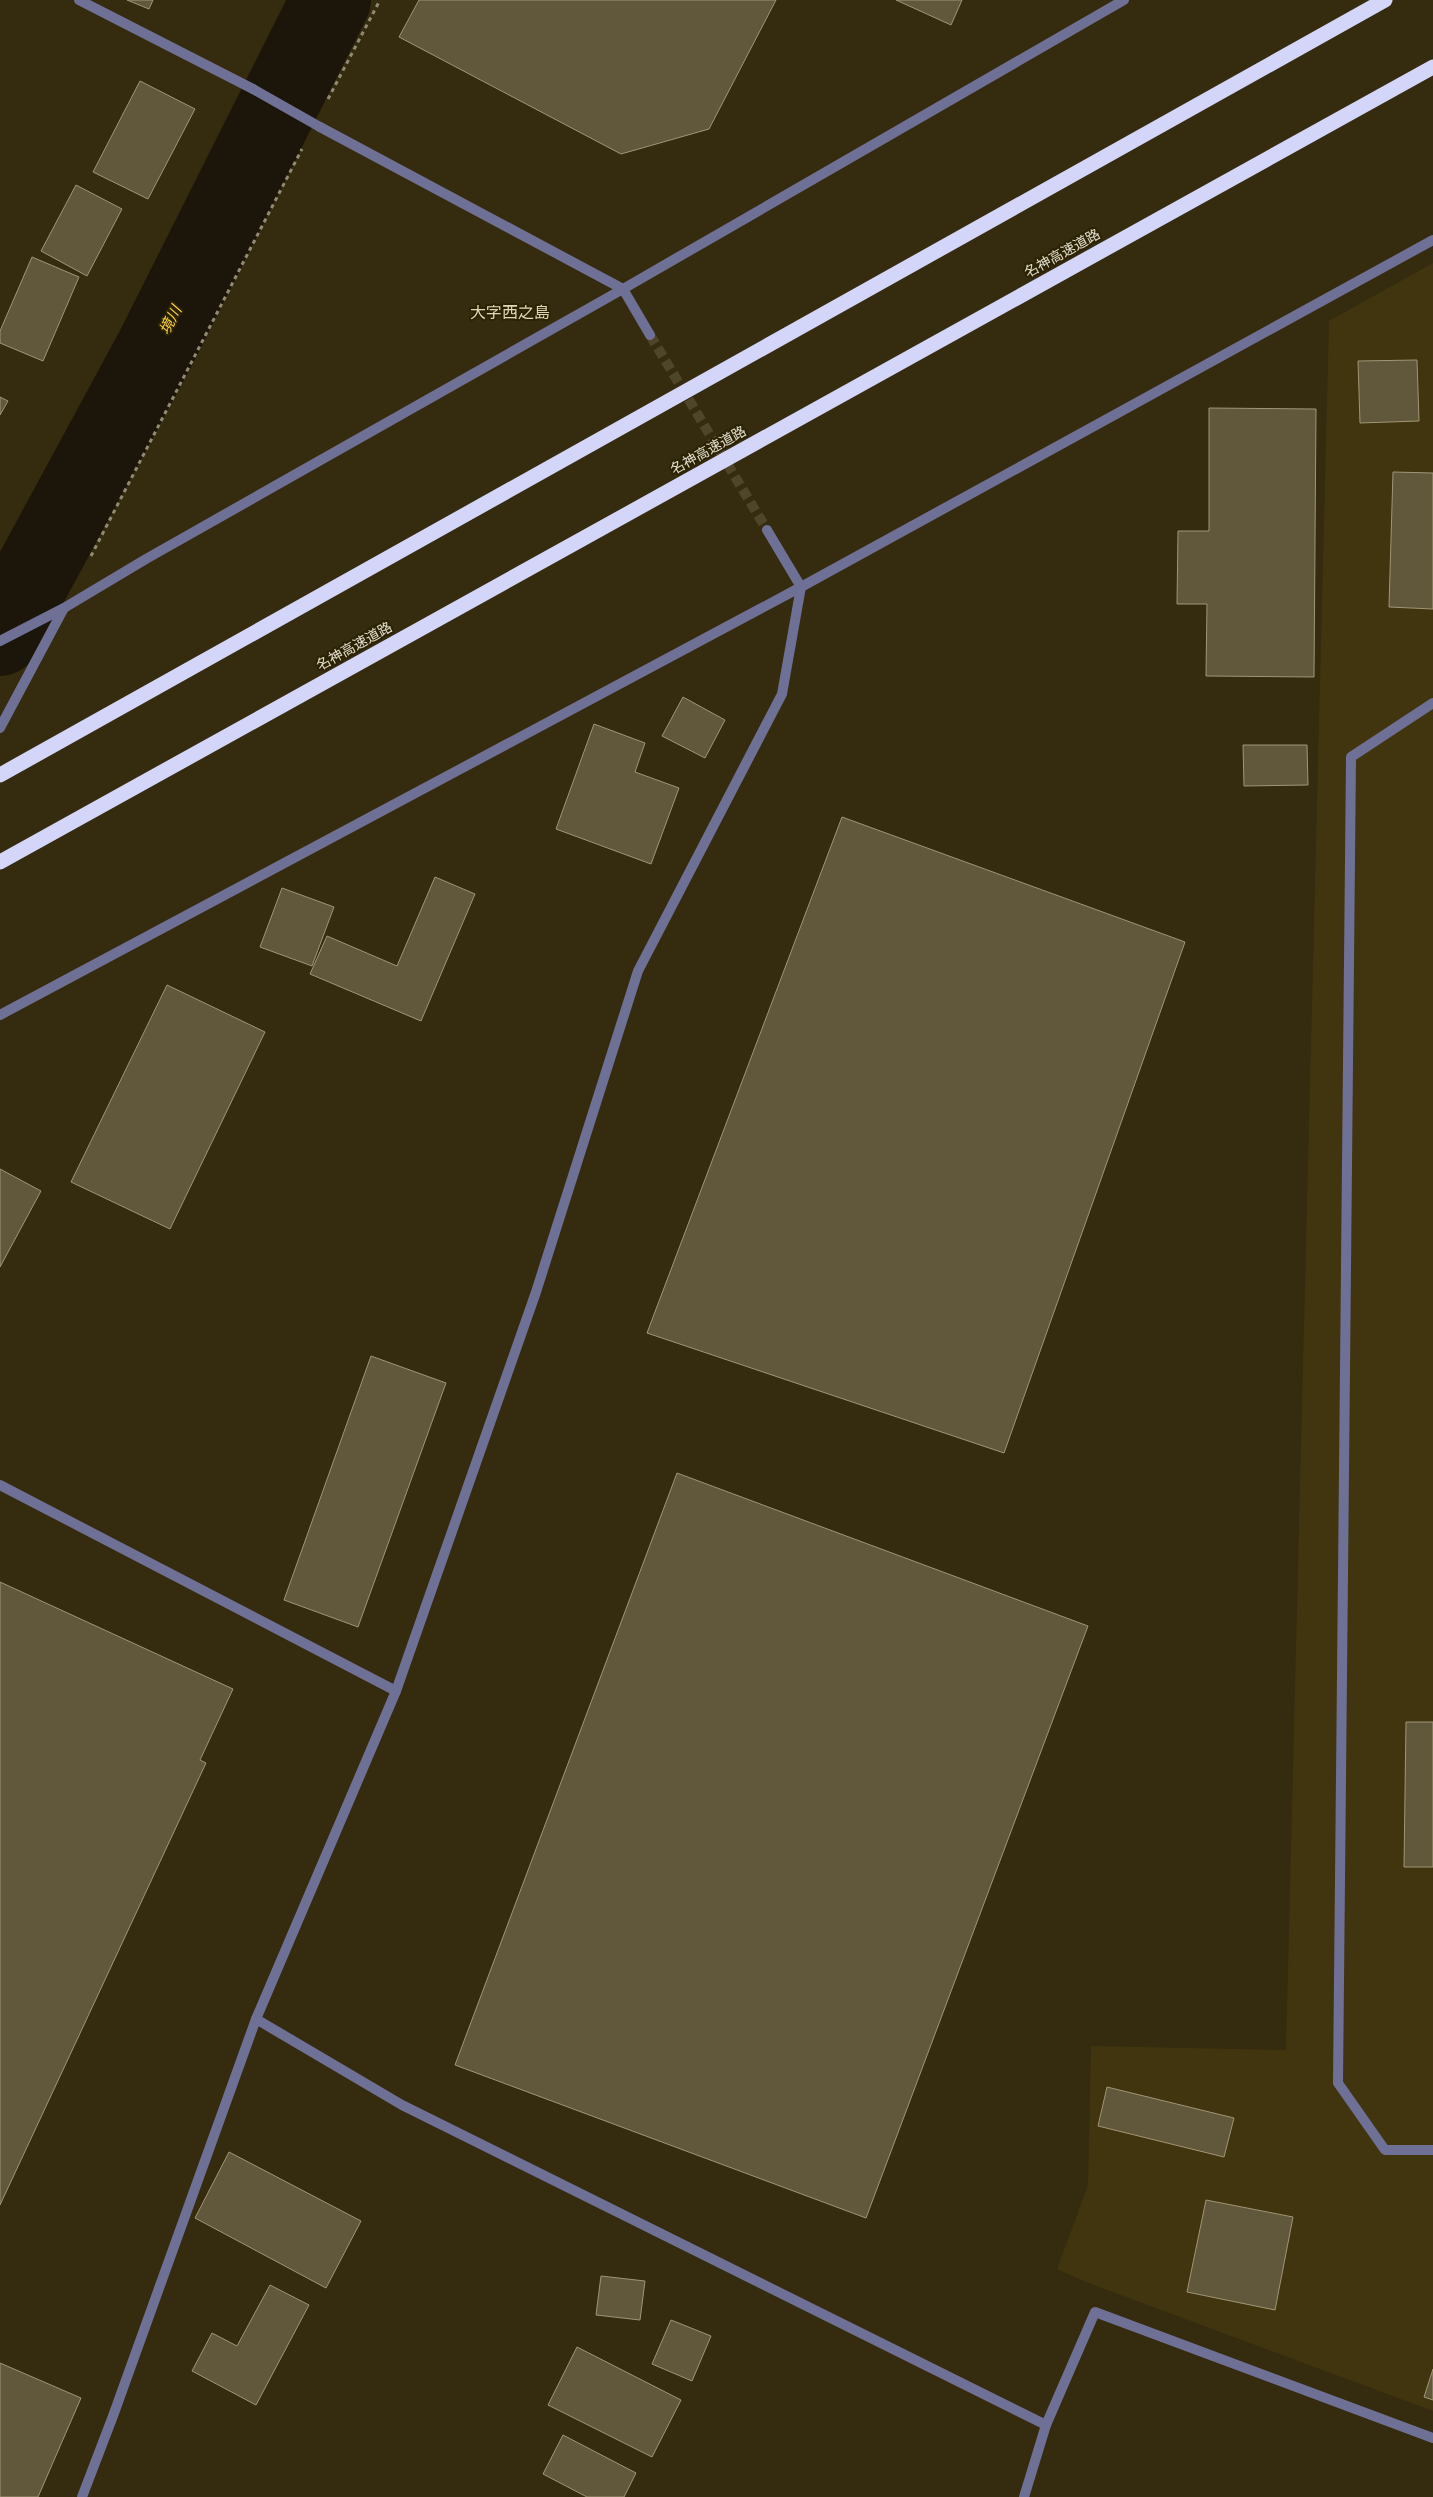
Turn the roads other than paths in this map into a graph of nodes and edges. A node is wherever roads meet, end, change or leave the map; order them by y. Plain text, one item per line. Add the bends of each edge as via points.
1 (79, 0) edge
2 (1124, 0) edge
3 (1385, 0) edge
4 (1433, 67) edge
5 (1433, 240) edge
6 (623, 289) junction
7 (650, 335) tunnel mouth
8 (767, 530) tunnel mouth
9 (801, 587) junction
10 (64, 608) junction
11 (0, 641) edge
12 (1433, 704) edge
13 (0, 728) edge
14 (0, 775) edge
15 (0, 862) edge
16 (0, 1015) edge
17 (0, 1485) edge
18 (396, 1691) junction
19 (256, 2019) junction
20 (1433, 2150) edge
21 (1046, 2425) junction
22 (1433, 2438) edge
23 (82, 2497) edge
24 (1024, 2497) edge

1 - 6 street, bridge via 253,89
2 - 6 street
3 - 14 highway
4 - 15 highway, 名神高速道路
5 - 9 street
6 - 7 street
6 - 10 street
8 - 9 street
9 - 16 street
9 - 18 street via 782,694 638,971 536,1292
10 - 11 street
10 - 13 street
12 - 20 street via 1351,757 1338,2083 1385,2150
17 - 18 street
18 - 19 street
19 - 21 street via 402,2105
19 - 23 street
21 - 22 street via 1095,2312
21 - 24 street

